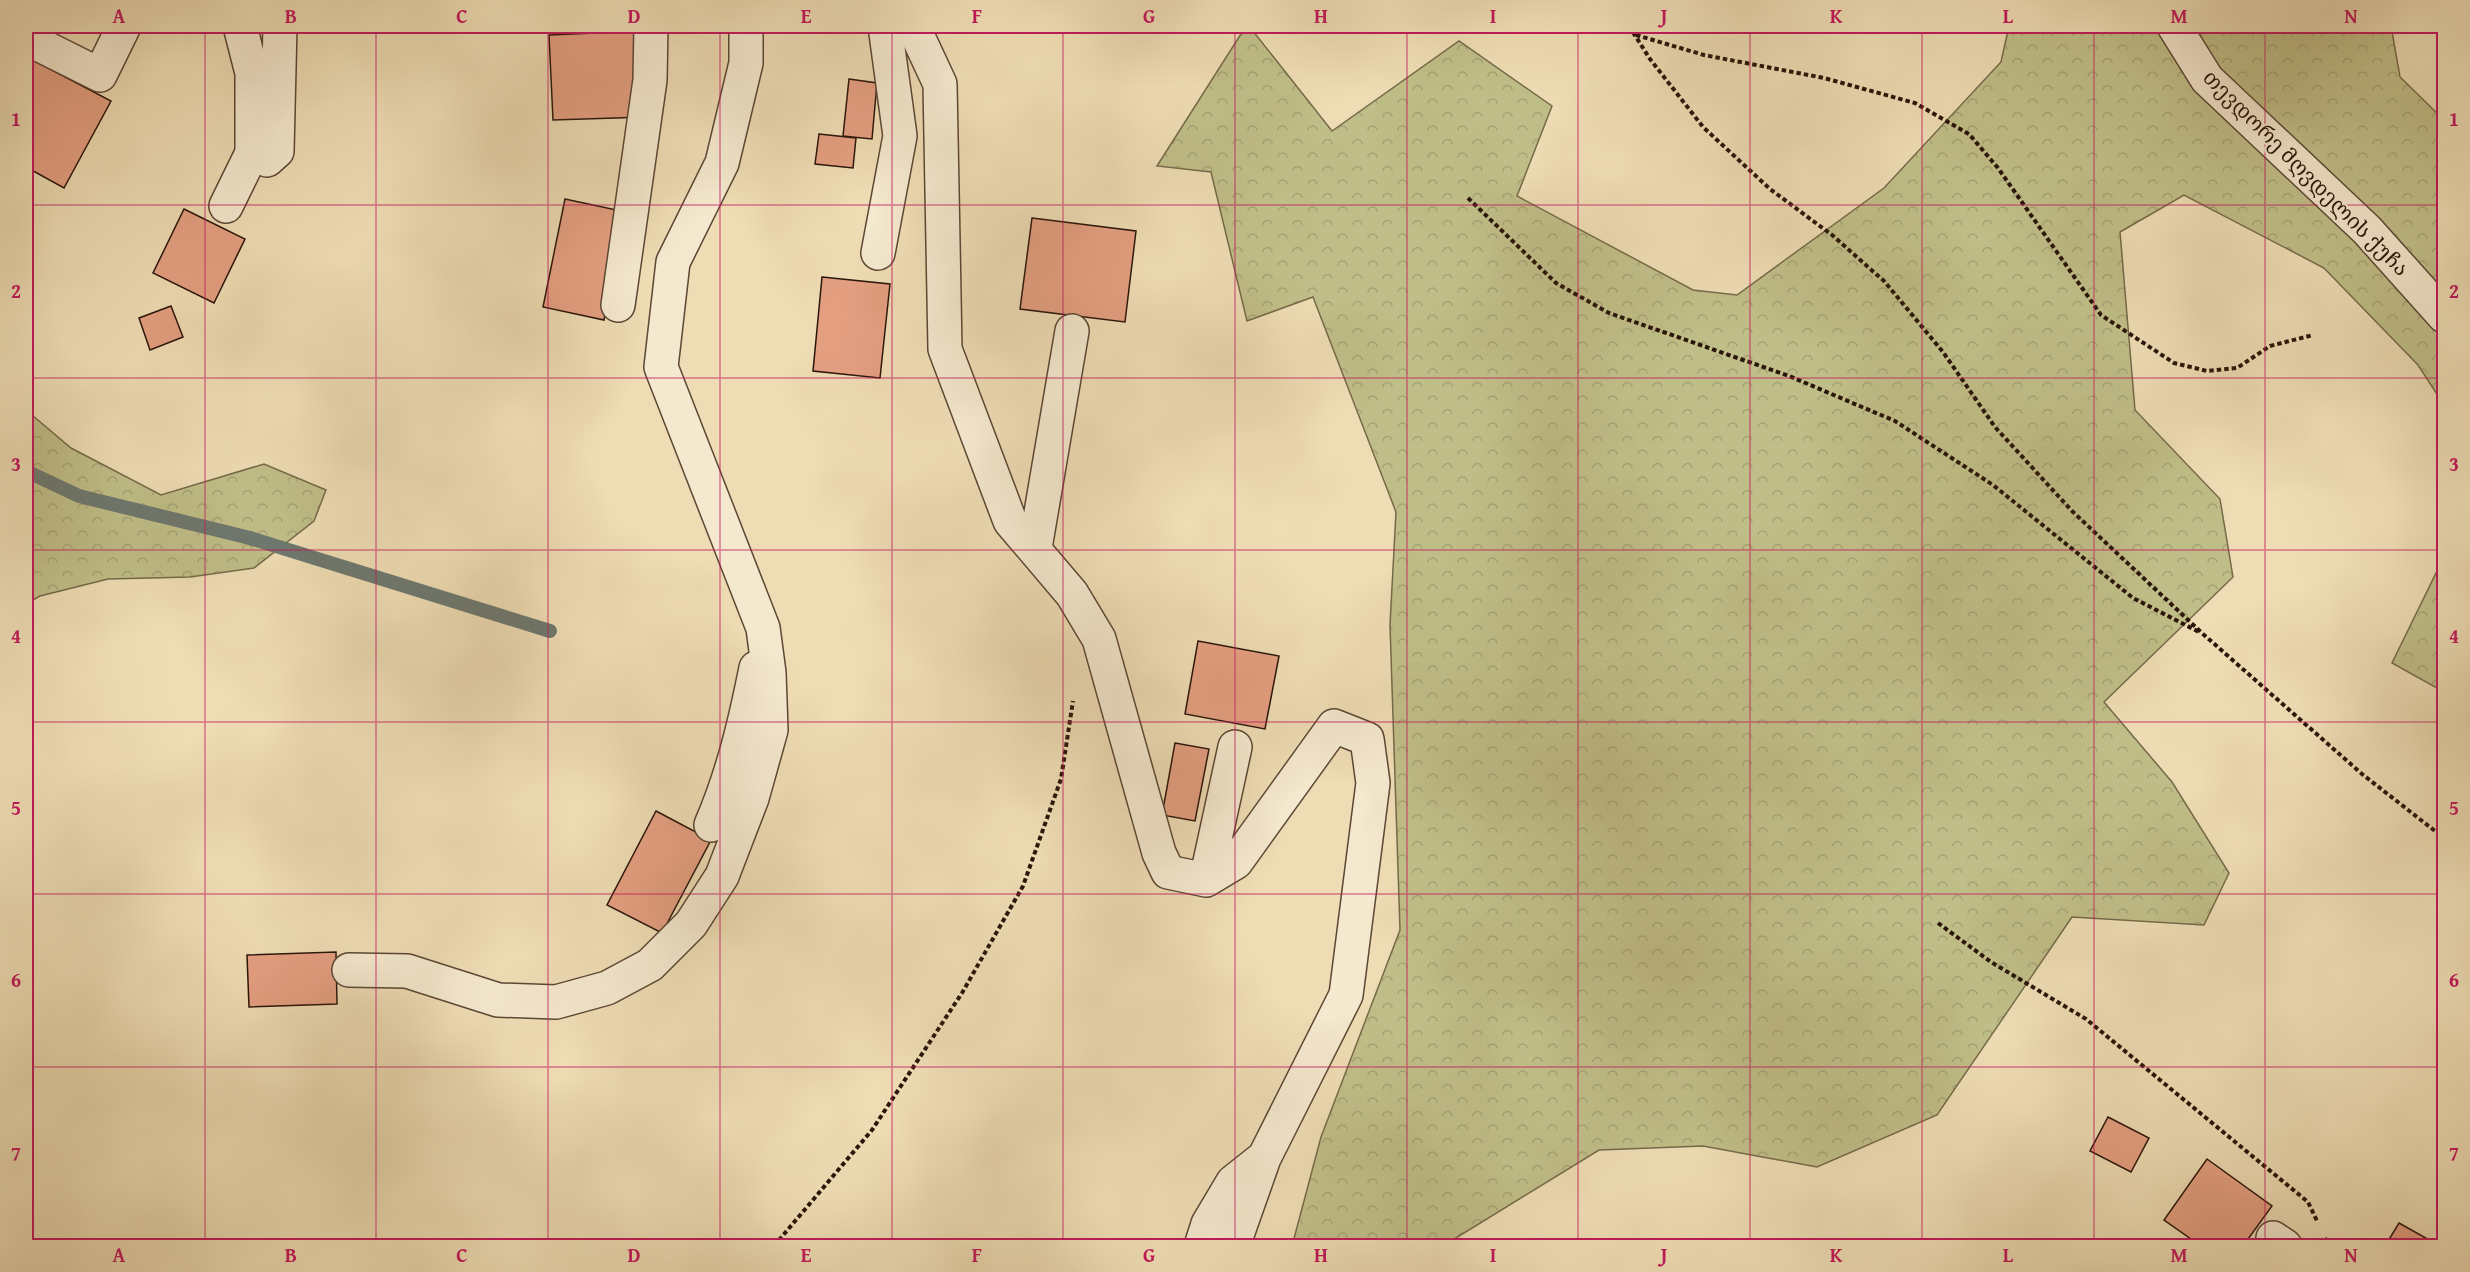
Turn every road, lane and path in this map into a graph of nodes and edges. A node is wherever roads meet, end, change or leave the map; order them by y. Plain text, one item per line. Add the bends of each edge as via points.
1 (124, 26) edge
2 (240, 26) edge
3 (280, 26) edge
4 (651, 26) edge
5 (746, 26) edge
6 (885, 26) edge
7 (913, 26) edge
8 (1629, 26) edge
9 (2174, 26) edge
10 (1635, 34) junction
11 (26, 38) edge
12 (252, 153) junction
13 (1468, 198) dead end
14 (226, 206) dead end
15 (878, 254) dead end
16 (618, 305) dead end
17 (2445, 316) edge
18 (1072, 331) dead end
19 (2313, 335) dead end
20 (1035, 548) junction
21 (763, 628) junction
22 (2203, 634) junction
23 (1073, 695) dead end
24 (1235, 747) dead end
25 (711, 825) dead end
26 (2445, 838) edge
27 (1206, 880) junction
28 (1938, 923) dead end
29 (349, 970) dead end
30 (1264, 1158) junction
31 (774, 1246) edge
32 (1201, 1246) edge
33 (1233, 1246) edge
34 (2329, 1246) edge

1 - 11 street via 100,75
2 - 12 street via 252,73
3 - 12 street via 277,152 267,160
4 - 16 street via 650,80
5 - 21 street via 746,63 722,163 673,262 662,367
6 - 15 street via 900,136
7 - 20 street via 940,84 945,349 1010,521
8 - 10 path
9 - 17 street, თევდორე მღვდელის ქუჩა via 2207,79 2367,230
10 - 19 path via 1704,55 1824,78 1915,103 1969,134 1998,168 2101,315 2174,363 2207,371 2237,368 2270,346
10 - 22 path via 1703,127 1770,189 1832,235 1884,281 1943,352 1995,427 2072,511
12 - 14 street
13 - 22 path via 1556,283 1609,312 1789,376 1895,421 1993,485 2133,598
18 - 20 street
20 - 27 street via 1072,594 1099,639 1159,853 1168,872
21 - 25 street via 745,724 728,786
21 - 29 street via 771,730 752,798 722,876 691,924 650,965 607,988 556,1002 498,1000 407,971
22 - 26 path via 2362,774
23 - 31 path via 1061,779 1023,886 962,993 872,1130
24 - 27 street
27 - 30 street via 1236,862 1334,726 1367,739 1373,783 1346,994
28 - 34 path via 1991,962 2086,1019 2290,1187 2308,1202
30 - 32 street via 1233,1182 1208,1224
30 - 33 street

